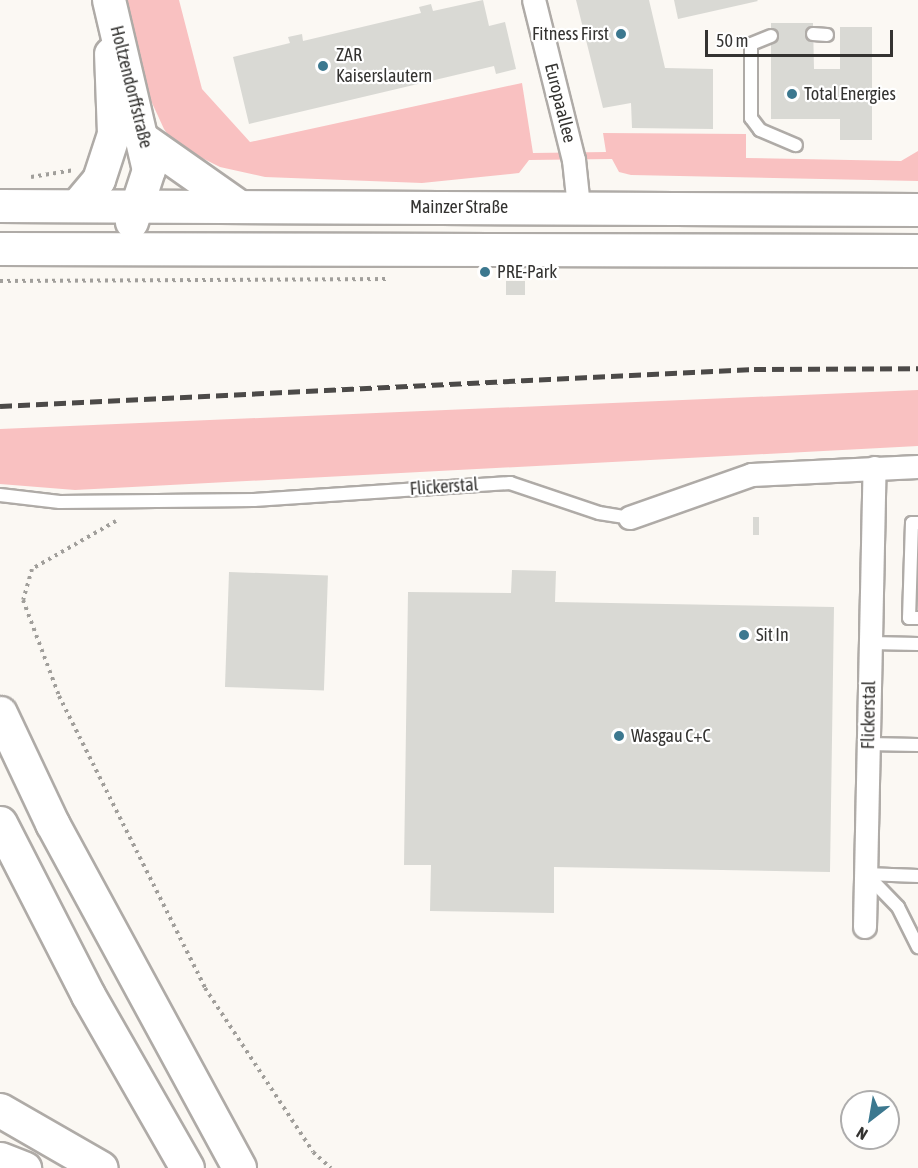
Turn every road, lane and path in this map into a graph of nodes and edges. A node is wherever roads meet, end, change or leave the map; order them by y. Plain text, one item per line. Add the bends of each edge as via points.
1 (534, 0) edge
2 (109, 1) edge
3 (813, 34) dead end
4 (827, 35) dead end
5 (771, 36) dead end
6 (146, 141) junction
7 (796, 145) dead end
8 (237, 205) junction
9 (0, 206) edge
10 (77, 206) junction
11 (141, 206) junction
12 (579, 207) junction
13 (918, 210) edge
14 (579, 248) junction
15 (0, 249) edge
16 (104, 249) junction
17 (918, 251) edge
18 (400, 274) dead end
19 (0, 281) edge
20 (918, 467) edge
21 (875, 468) junction
22 (0, 495) edge
23 (153, 503) junction
24 (630, 518) joint
25 (918, 523) edge
26 (918, 618) edge
27 (871, 643) junction
28 (918, 644) edge
29 (0, 713) edge
30 (868, 744) junction
31 (918, 745) edge
32 (0, 824) edge
33 (0, 869) edge
34 (866, 874) junction
35 (918, 876) edge
36 (866, 927) dead end
37 (918, 947) edge
38 (88, 995) junction
39 (0, 1110) edge
40 (0, 1159) edge
41 (24, 1168) edge
42 (101, 1168) edge
43 (187, 1168) edge
44 (239, 1168) edge
45 (331, 1168) edge

1 - 12 street, Europaallee via 574,160
2 - 6 main road, Holtzendorffstraße
2 - 10 main road, Holtzendorffstraße via 114,134 99,180
3 - 4 lane
5 - 7 lane via 751,44 751,118 759,130
6 - 8 main road
6 - 11 main road, Holtzendorffstraße via 149,170
8 - 11 main road, Mainzer Straße
8 - 12 main road, Mainzer Straße
9 - 10 main road, Mainzer Straße
10 - 11 main road, Mainzer Straße
11 - 16 main road via 129,227
12 - 13 main road, Mainzer Straße
12 - 14 main road
14 - 16 main road
14 - 17 main road
15 - 16 main road
18 - 19 path via 381,282
20 - 21 street, Flickerstal
21 - 24 street, Flickerstal via 752,475
21 - 27 street, Flickerstal
22 - 23 lane, Flickerstal
23 - 24 lane, Flickerstal via 510,483 599,513
23 - 45 path via 64,546 32,569 23,600 59,696 205,988 313,1152
25 - 26 lane via 912,523 909,618
27 - 28 lane
27 - 30 street, Flickerstal
29 - 44 highway via 52,823
30 - 31 lane
30 - 34 street, Flickerstal
32 - 38 highway
33 - 38 highway
34 - 35 lane
34 - 36 street, Flickerstal
34 - 37 lane via 898,907
38 - 43 highway
39 - 42 highway
40 - 41 highway

